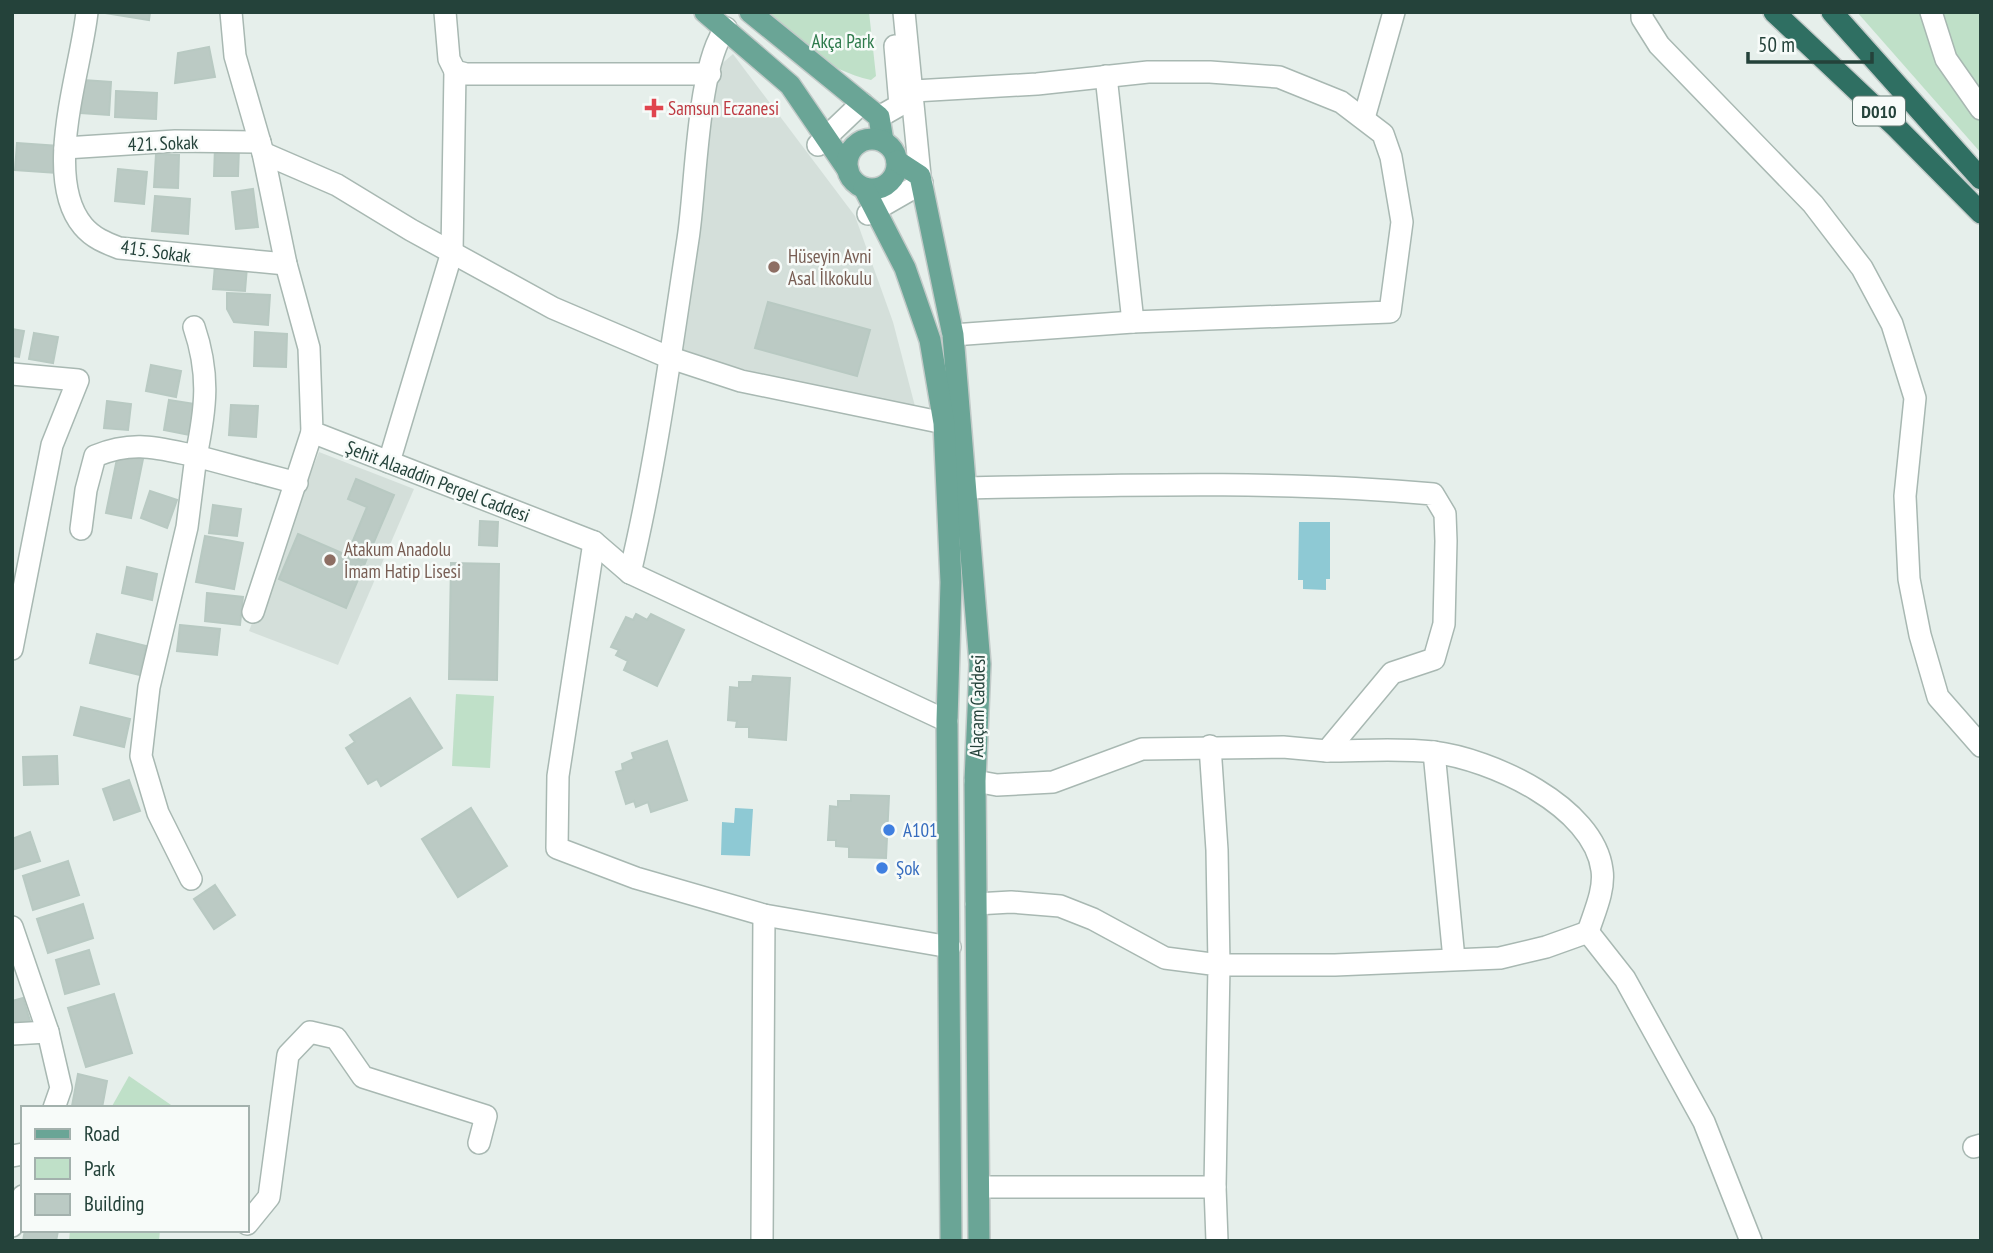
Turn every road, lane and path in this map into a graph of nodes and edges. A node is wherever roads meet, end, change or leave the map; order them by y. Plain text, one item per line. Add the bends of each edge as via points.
1 (87, 12) edge
2 (231, 12) edge
3 (445, 12) edge
4 (705, 12) edge
5 (750, 12) edge
6 (891, 12) edge
7 (904, 12) edge
8 (1394, 12) edge
9 (1642, 12) edge
10 (1774, 12) edge
11 (1832, 12) edge
12 (1931, 12) edge
13 (726, 28) junction
14 (902, 63) junction
15 (455, 71) junction
16 (710, 74) junction
17 (1106, 76) junction
18 (914, 91) junction
19 (862, 103) junction
20 (1981, 109) edge
21 (879, 117) junction
22 (1364, 118) junction
23 (822, 141) junction
24 (883, 141) junction
25 (65, 148) junction
26 (262, 148) junction
27 (897, 161) junction
28 (848, 170) junction
29 (1981, 178) edge
30 (921, 180) junction
31 (864, 188) junction
32 (872, 212) junction
33 (1981, 213) edge
34 (452, 252) junction
35 (286, 264) junction
36 (1133, 322) junction
37 (194, 327) dead end
38 (953, 335) junction
39 (668, 357) junction
40 (12, 374) edge
41 (944, 423) junction
42 (312, 432) junction
43 (196, 456) junction
44 (389, 462) junction
45 (297, 483) junction
46 (968, 488) junction
47 (81, 529) dead end
48 (594, 542) junction
49 (631, 573) junction
50 (253, 612) dead end
51 (12, 649) edge
52 (947, 721) junction
53 (1210, 746) junction
54 (1981, 746) edge
55 (1327, 751) junction
56 (1434, 752) junction
57 (975, 781) junction
58 (191, 879) dead end
59 (976, 904) junction
60 (764, 915) junction
61 (12, 928) edge
62 (1588, 932) junction
63 (950, 947) junction
64 (16, 954) edge
65 (1454, 959) junction
66 (1219, 965) junction
67 (48, 1032) junction
68 (12, 1034) edge
69 (55, 1106) edge
70 (480, 1143) dead end
71 (979, 1187) junction
72 (1215, 1187) junction
73 (21, 1201) edge
74 (248, 1223) edge
75 (12, 1226) edge
76 (762, 1241) edge
77 (951, 1241) edge
78 (979, 1241) edge
79 (1217, 1241) edge
80 (1751, 1241) edge

1 - 25 street, 415. Sokak
2 - 26 street via 235,57
3 - 15 street via 449,59
4 - 13 main road
5 - 19 main road
6 - 14 street
7 - 14 street
8 - 22 street
9 - 54 street via 1659,45 1813,204 1862,268 1892,324 1914,398 1905,496 1909,579 1920,635 1938,697
10 - 33 highway, D010
11 - 29 highway, D010
12 - 20 street via 1946,59
13 - 16 street via 716,41
13 - 23 main road via 790,85
14 - 18 street
14 - 21 street via 900,106
15 - 16 street
15 - 34 street
16 - 39 street
17 - 18 street
17 - 22 street via 1210,72 1279,77 1341,102
17 - 36 street
18 - 30 street
19 - 21 main road
19 - 23 street
21 - 24 main road
22 - 36 street via 1383,134 1402,222 1390,312
23 - 28 main road
24 - 27 main road
24 - 28 main road via 860,142 849,154
25 - 26 street, 421. Sokak via 175,141
25 - 35 street, 415. Sokak via 67,188 74,208 82,225 99,240 119,248
26 - 34 street via 337,185
26 - 35 street
27 - 30 main road
27 - 31 main road via 888,183
28 - 31 main road
30 - 32 street
30 - 38 main road, Alaçam Caddesi
31 - 32 main road, Alaçam Caddesi
32 - 41 main road, Alaçam Caddesi via 905,268 930,340
34 - 39 street via 553,308
34 - 44 street
35 - 42 street via 309,348
36 - 38 street
37 - 43 street via 205,358 206,385
38 - 46 main road, Alaçam Caddesi
39 - 41 street via 741,381
39 - 49 street via 653,466
40 - 51 street via 78,380 52,445
41 - 52 main road, Alaçam Caddesi via 951,582
42 - 44 street, Şehit Alaaddin Pergel Caddesi
42 - 45 street
43 - 45 street
43 - 47 street via 143,444 95,456
43 - 58 street via 187,527 149,687 141,756 158,814
44 - 48 street, Şehit Alaaddin Pergel Caddesi
45 - 50 street
46 - 55 street via 1177,485 1433,494 1445,514 1446,541 1444,624 1434,659 1392,673
46 - 57 main road, Alaçam Caddesi via 980,664
48 - 49 street, Şehit Alaaddin Pergel Caddesi
48 - 60 street via 558,776 557,848 636,878
49 - 52 street, Şehit Alaaddin Pergel Caddesi
52 - 63 main road, Alaçam Caddesi
53 - 55 street
53 - 57 street via 1142,749 1053,782 997,785
53 - 66 street
55 - 56 street
56 - 62 street via 1492,766 1548,798 1583,827 1598,849 1603,872
56 - 65 street
57 - 59 main road, Alaçam Caddesi
59 - 66 street via 1060,906 1165,958
59 - 71 main road, Alaçam Caddesi
60 - 63 street
60 - 76 street
61 - 64 street
62 - 65 street via 1500,958
62 - 80 street via 1625,979 1704,1122
63 - 77 main road, Alaçam Caddesi
64 - 67 street
65 - 66 street
66 - 72 street
67 - 68 street
67 - 69 street via 61,1088
70 - 74 street via 486,1116 363,1077 336,1038 310,1032 288,1055 269,1197
71 - 72 street
71 - 78 main road, Alaçam Caddesi
72 - 79 street
73 - 75 street

